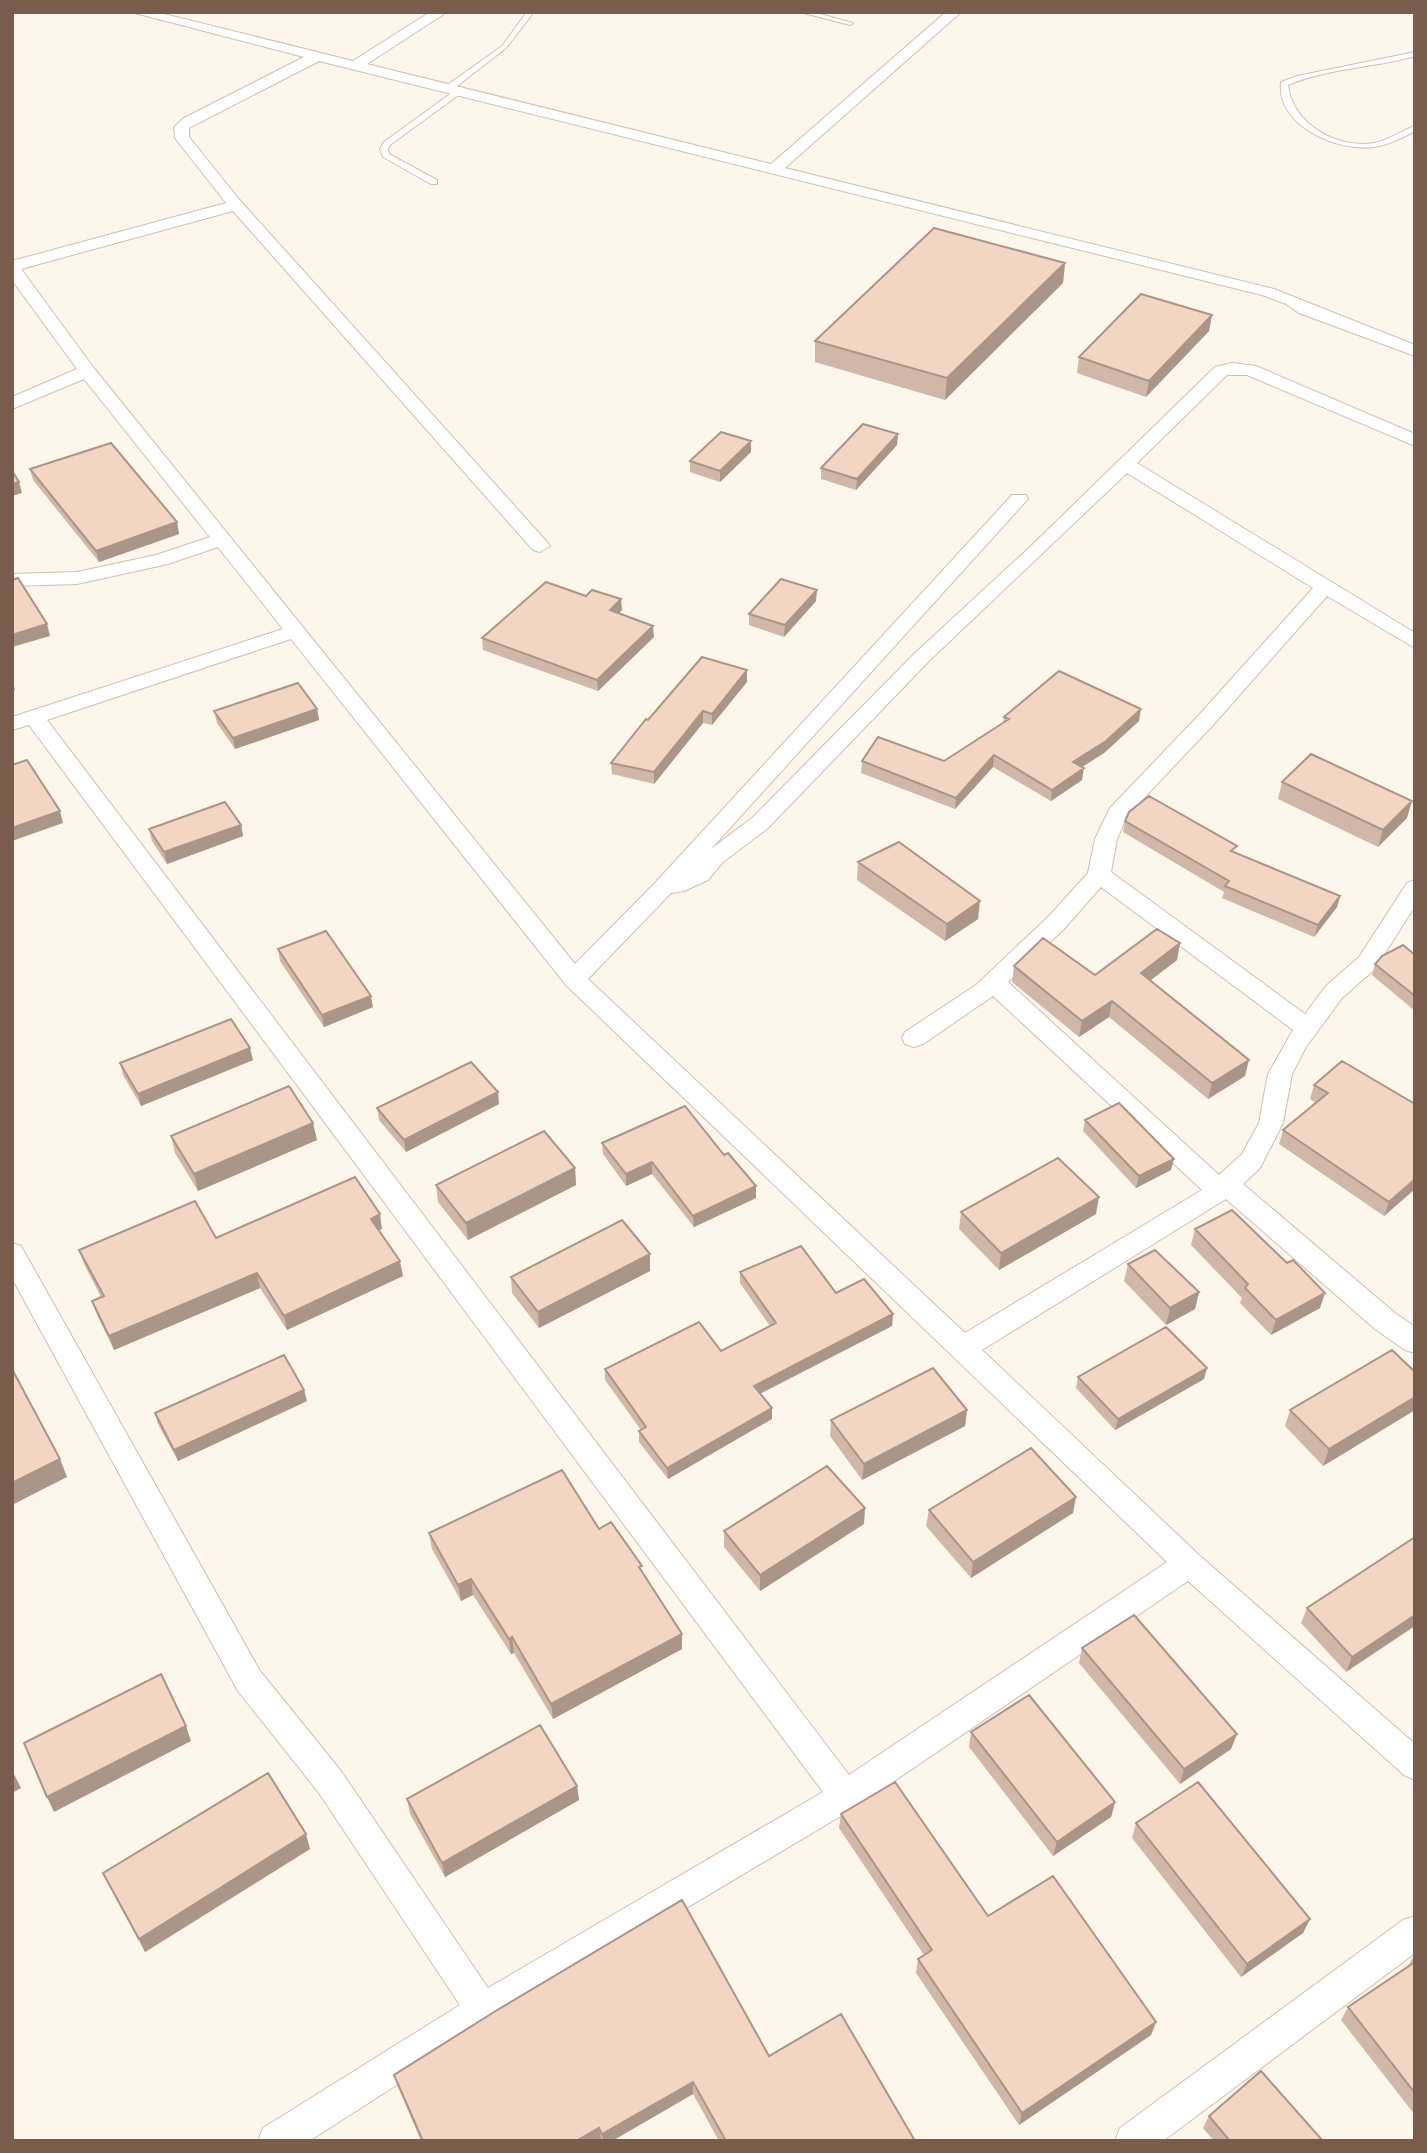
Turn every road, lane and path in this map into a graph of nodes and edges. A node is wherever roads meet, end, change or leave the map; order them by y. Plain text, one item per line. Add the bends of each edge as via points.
1 (138, 12) edge
2 (440, 12) edge
3 (531, 12) edge
4 (803, 12) edge
5 (954, 12) edge
6 (850, 23) dead end
7 (1415, 54) edge
8 (318, 56) junction
9 (356, 65) junction
10 (454, 90) junction
11 (1415, 128) edge
12 (775, 169) junction
13 (434, 182) dead end
14 (234, 205) junction
15 (12, 267) edge
16 (1414, 349) edge
17 (87, 371) junction
18 (12, 404) edge
19 (1415, 441) edge
20 (1126, 464) junction
21 (1019, 499) dead end
22 (222, 539) junction
23 (541, 546) dead end
24 (12, 580) edge
25 (1326, 586) junction
26 (294, 632) junction
27 (1415, 642) edge
28 (23, 720) edge
29 (1098, 875) junction
30 (665, 886) junction
31 (1415, 888) edge
32 (574, 979) junction
33 (993, 982) junction
34 (1307, 1028) junction
35 (914, 1038) dead end
36 (1223, 1187) junction
37 (12, 1253) edge
38 (1415, 1342) edge
39 (963, 1348) junction
40 (1189, 1564) junction
41 (1415, 1765) edge
42 (845, 1796) junction
43 (1415, 1932) edge
44 (484, 2010) junction
45 (275, 2141) edge
46 (1133, 2141) edge

1 - 8 street
2 - 9 street
3 - 10 lane via 503,47
4 - 6 lane
5 - 12 street
7 - 11 lane via 1390,63 1304,74 1284,84 1283,93 1300,122 1336,142 1371,146
8 - 9 street
8 - 14 street via 181,127 182,138
9 - 10 street
10 - 12 street
10 - 13 lane via 384,149 386,155
12 - 16 street via 1268,292
14 - 15 street
14 - 23 street
15 - 17 street
17 - 18 street
17 - 22 street
19 - 20 street via 1250,370 1232,368 1221,371
20 - 25 street
20 - 30 street via 922,657 760,823 713,858 700,875 677,886
21 - 30 street
22 - 24 street via 161,560 77,579
22 - 26 street
25 - 27 street
25 - 29 street via 1118,813
26 - 28 street
26 - 32 street
28 - 42 street
29 - 33 street via 1056,923
29 - 34 street
30 - 32 street
31 - 34 street via 1367,963 1334,992
32 - 39 street
33 - 35 street
33 - 36 street
34 - 36 street via 1280,1073 1271,1122 1251,1161
36 - 38 street
36 - 39 street
37 - 44 street via 249,1681 330,1782
39 - 40 street
40 - 41 street
40 - 42 street
42 - 44 street
43 - 46 street
44 - 45 street

